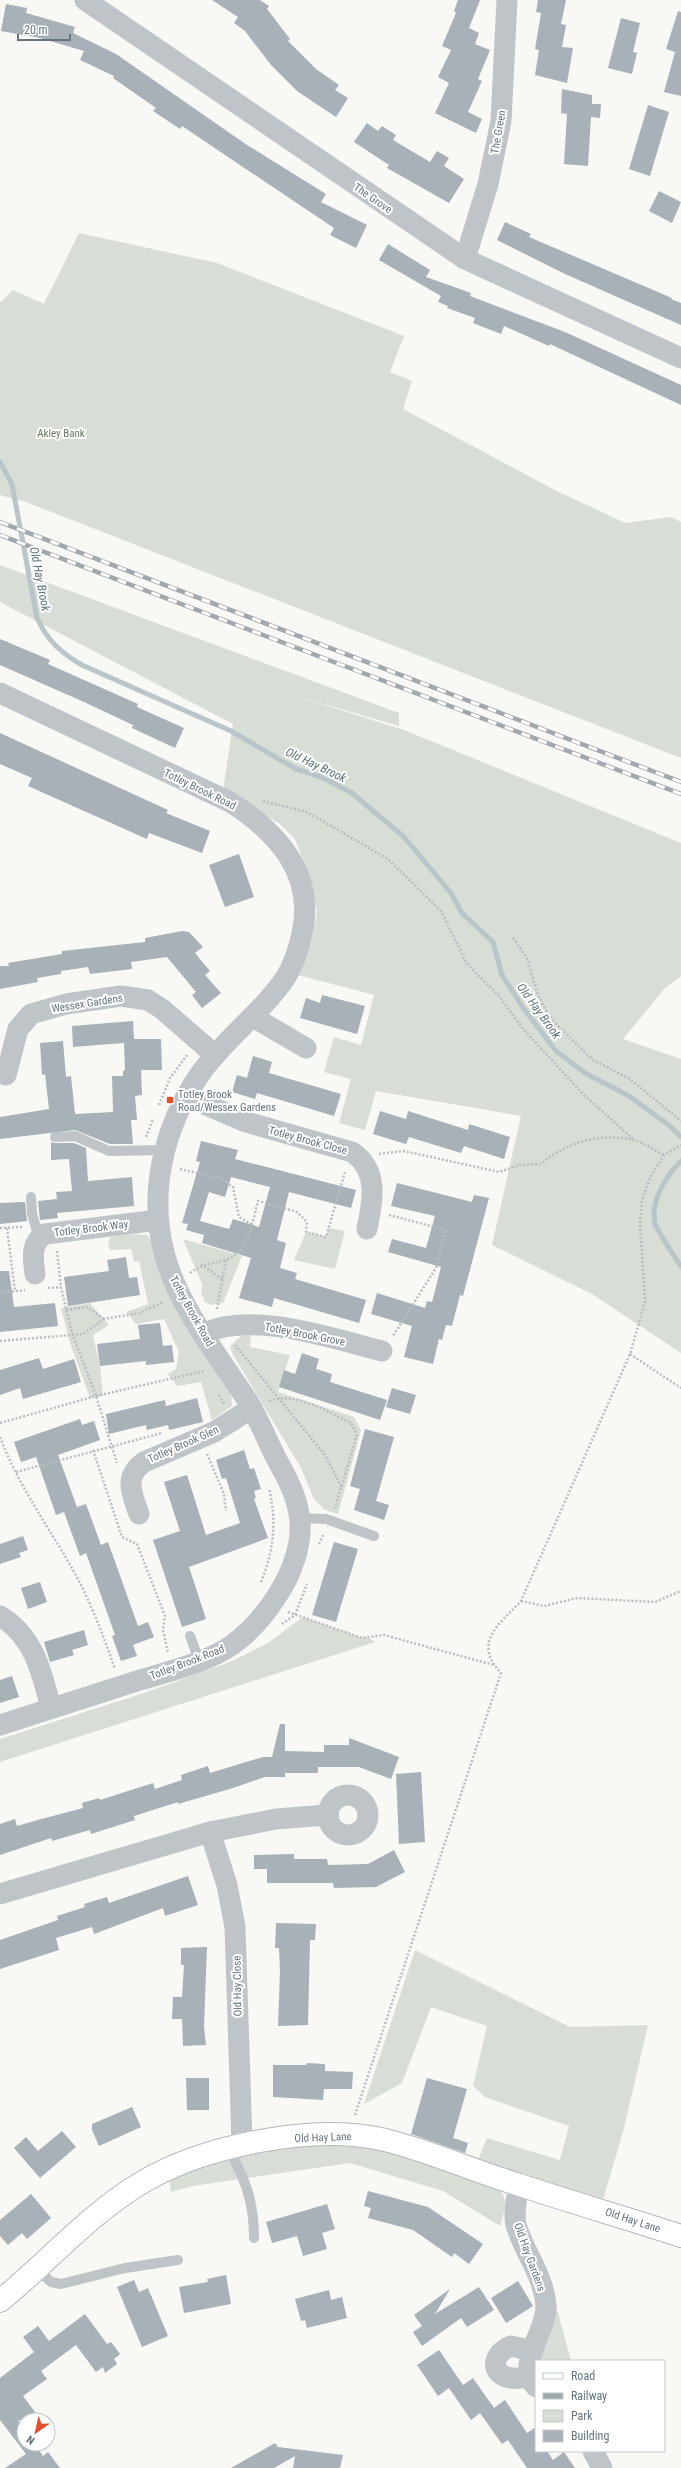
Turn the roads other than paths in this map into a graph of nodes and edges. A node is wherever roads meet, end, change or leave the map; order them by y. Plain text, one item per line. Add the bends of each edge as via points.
1 (85, 0) edge
2 (507, 0) edge
3 (465, 260) junction
4 (681, 358) edge
5 (0, 693) edge
6 (253, 1016) junction
7 (306, 1048) dead end
8 (215, 1055) junction
9 (6, 1075) dead end
10 (186, 1096) junction
11 (55, 1137) dead end
12 (163, 1157) junction
13 (31, 1197) dead end
14 (158, 1220) junction
15 (369, 1220) road end
16 (42, 1233) junction
17 (34, 1274) dead end
18 (213, 1330) junction
19 (382, 1350) road end
20 (252, 1408) junction
21 (139, 1514) dead end
22 (300, 1518) junction
23 (374, 1536) dead end
24 (0, 1616) edge
25 (190, 1636) dead end
26 (198, 1660) junction
27 (51, 1708) junction
28 (0, 1725) edge
29 (327, 1815) dead end
30 (210, 1832) junction
31 (0, 1894) edge
32 (235, 2145) junction
33 (518, 2185) junction
34 (681, 2236) edge
35 (254, 2238) dead end
36 (178, 2260) dead end
37 (37, 2269) junction
38 (0, 2301) edge
39 (533, 2350) junction
40 (533, 2382) edge
41 (594, 2452) edge
42 (602, 2468) edge

1 - 3 street, The Grove
2 - 3 street, The Green via 501,121 488,184
3 - 4 street, The Grove
5 - 6 street, Totley Brook Road via 230,802 258,820 284,848 302,886 305,911 297,954 286,976
6 - 7 street
6 - 8 street, Totley Brook Road
8 - 9 street, Wessex Gardens via 162,1009 137,997 122,996 66,1004 31,1014 18,1029
8 - 10 street, Totley Brook Road
10 - 12 street, Totley Brook Road
10 - 15 street, Totley Brook Close via 246,1122 356,1155 366,1166 370,1177 373,1194
11 - 12 lane via 75,1136 109,1151
12 - 14 street, Totley Brook Road
13 - 16 lane
14 - 16 street, Totley Brook Way
14 - 18 street, Totley Brook Road via 162,1243 178,1288
16 - 17 street, Totley Brook Way via 33,1256
18 - 19 street, Totley Brook Grove via 263,1325
18 - 20 street, Totley Brook Road
20 - 21 street, Totley Brook Glen via 192,1442 144,1462 134,1469 131,1492
20 - 22 street, Totley Brook Road via 294,1494
22 - 23 lane via 326,1519
22 - 26 street, Totley Brook Road via 299,1541 292,1567 285,1584 270,1606 232,1645
24 - 27 street via 15,1627 27,1641 40,1667
25 - 26 lane
26 - 27 street, Totley Brook Road
27 - 28 street, Totley Brook Road
29 - 30 street via 276,1819
30 - 31 street
30 - 32 street, Old Hay Close via 227,1885 234,1926
32 - 33 street, Old Hay Lane via 348,2134 403,2145
32 - 35 lane via 251,2198
32 - 37 street, Old Hay Lane via 174,2166 141,2183 95,2215
33 - 34 street, Old Hay Lane
33 - 39 street, Old Hay Gardens via 516,2225 535,2266 545,2298 543,2326
36 - 37 lane via 125,2268 61,2284 51,2282
37 - 38 street, Old Hay Lane
39 - 40 street, Old Hay Gardens via 529,2362
39 - 40 street, Old Hay Gardens via 511,2346 498,2354 495,2360 497,2369 503,2376
41 - 42 street

